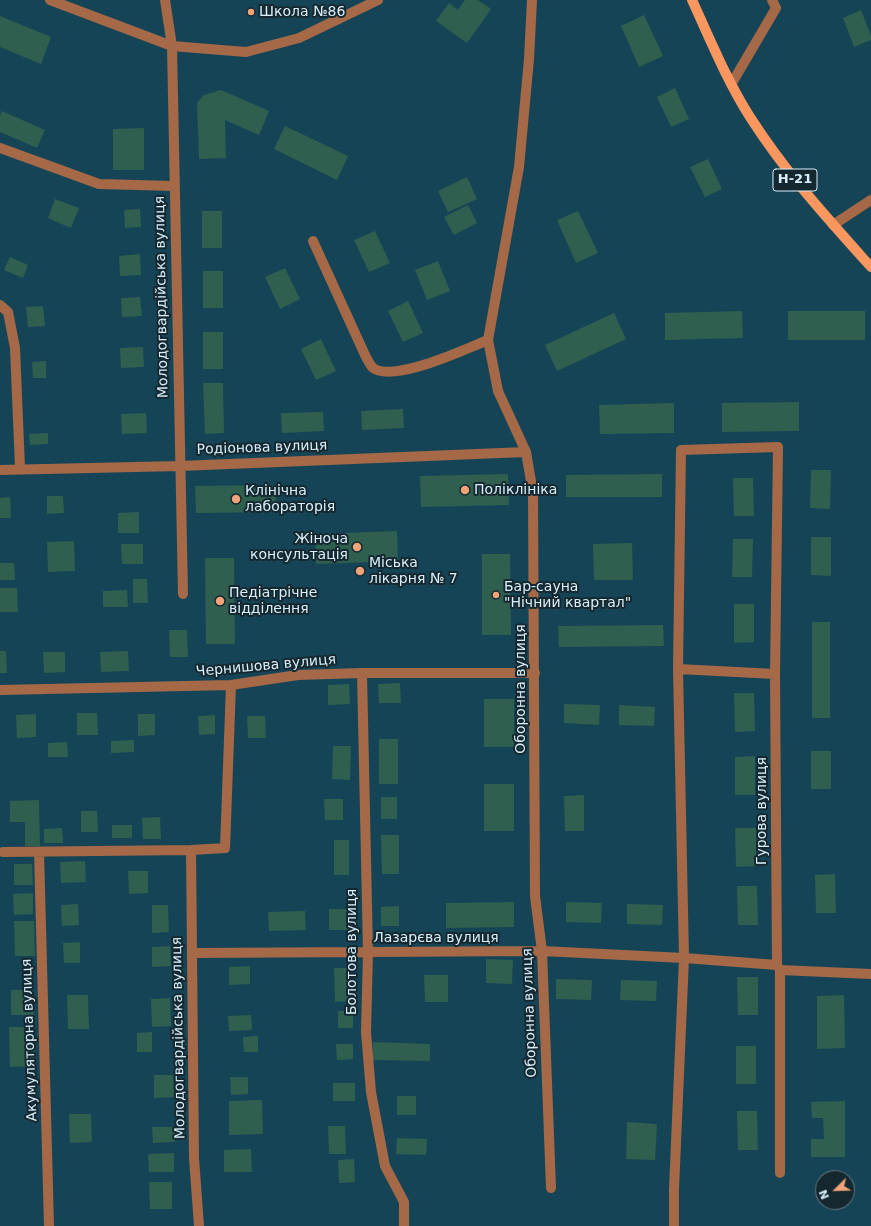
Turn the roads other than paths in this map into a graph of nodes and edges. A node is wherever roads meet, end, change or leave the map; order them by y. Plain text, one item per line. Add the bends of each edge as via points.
1 (50, 0) edge
2 (165, 0) edge
3 (378, 0) edge
4 (532, 0) edge
5 (692, 0) edge
6 (772, 0) edge
7 (172, 46) junction
8 (732, 83) junction
9 (0, 148) edge
10 (174, 186) junction
11 (871, 200) edge
12 (833, 225) junction
13 (312, 241) dead end
14 (871, 266) edge
15 (0, 305) edge
16 (488, 340) junction
17 (526, 452) junction
18 (180, 466) junction
19 (20, 468) junction
20 (0, 470) edge
21 (183, 594) dead end
22 (678, 669) junction
23 (535, 672) junction
24 (362, 673) junction
25 (775, 674) junction
26 (232, 685) junction
27 (0, 690) edge
28 (191, 850) junction
29 (3, 852) dead end
30 (39, 852) junction
31 (542, 951) junction
32 (368, 952) junction
33 (192, 953) junction
34 (684, 958) junction
35 (778, 968) junction
36 (871, 974) edge
37 (780, 1173) dead end
38 (551, 1188) dead end
39 (49, 1226) edge
40 (199, 1226) edge
41 (404, 1226) edge
42 (674, 1226) edge

1 - 7 street
2 - 7 street, Молодогвардійська вулиця
3 - 7 street via 299,38 246,52
4 - 16 street via 519,167
5 - 8 main road, Н-21
6 - 8 street via 776,8
7 - 10 street, Молодогвардійська вулиця
8 - 12 main road, Н-21 via 782,165
9 - 10 street via 98,184
10 - 18 street, Молодогвардійська вулиця
11 - 12 street
12 - 14 main road, Н-21
13 - 16 street via 373,368 387,373 407,370
15 - 19 street via 8,312 15,348
16 - 17 street, Оборонна вулиця via 498,391
17 - 18 street, Родіонова вулиця
17 - 23 street, Оборонна вулиця via 533,493
18 - 19 street, Родіонова вулиця
18 - 21 street, Молодогвардійська вулиця
19 - 20 street, Родіонова вулиця
22 - 25 street
22 - 25 street, Гурова вулиця via 681,450 778,447
22 - 34 street
23 - 24 street, Чернишова вулиця
23 - 31 street, Оборонна вулиця via 535,896
24 - 26 street, Чернишова вулиця via 298,675
24 - 32 street, Болотова вулиця
25 - 35 street, Гурова вулиця
26 - 27 street, Чернишова вулиця
26 - 28 street via 225,848
28 - 30 street
28 - 33 street, Молодогвардійська вулиця
29 - 30 street
30 - 39 street, Акумуляторна вулиця
31 - 32 street, Лазарєва вулиця
31 - 34 street, Лазарєва вулиця
31 - 38 street, Оборонна вулиця
32 - 33 street, Лазарєва вулиця
32 - 41 street, Болотова вулиця via 366,1032 371,1092 385,1166 404,1202
33 - 40 street, Молодогвардійська вулиця via 194,1158
34 - 35 street, Лазарєва вулиця
34 - 42 street
35 - 36 street, Лазарєва вулиця
35 - 37 street, Гурова вулиця

